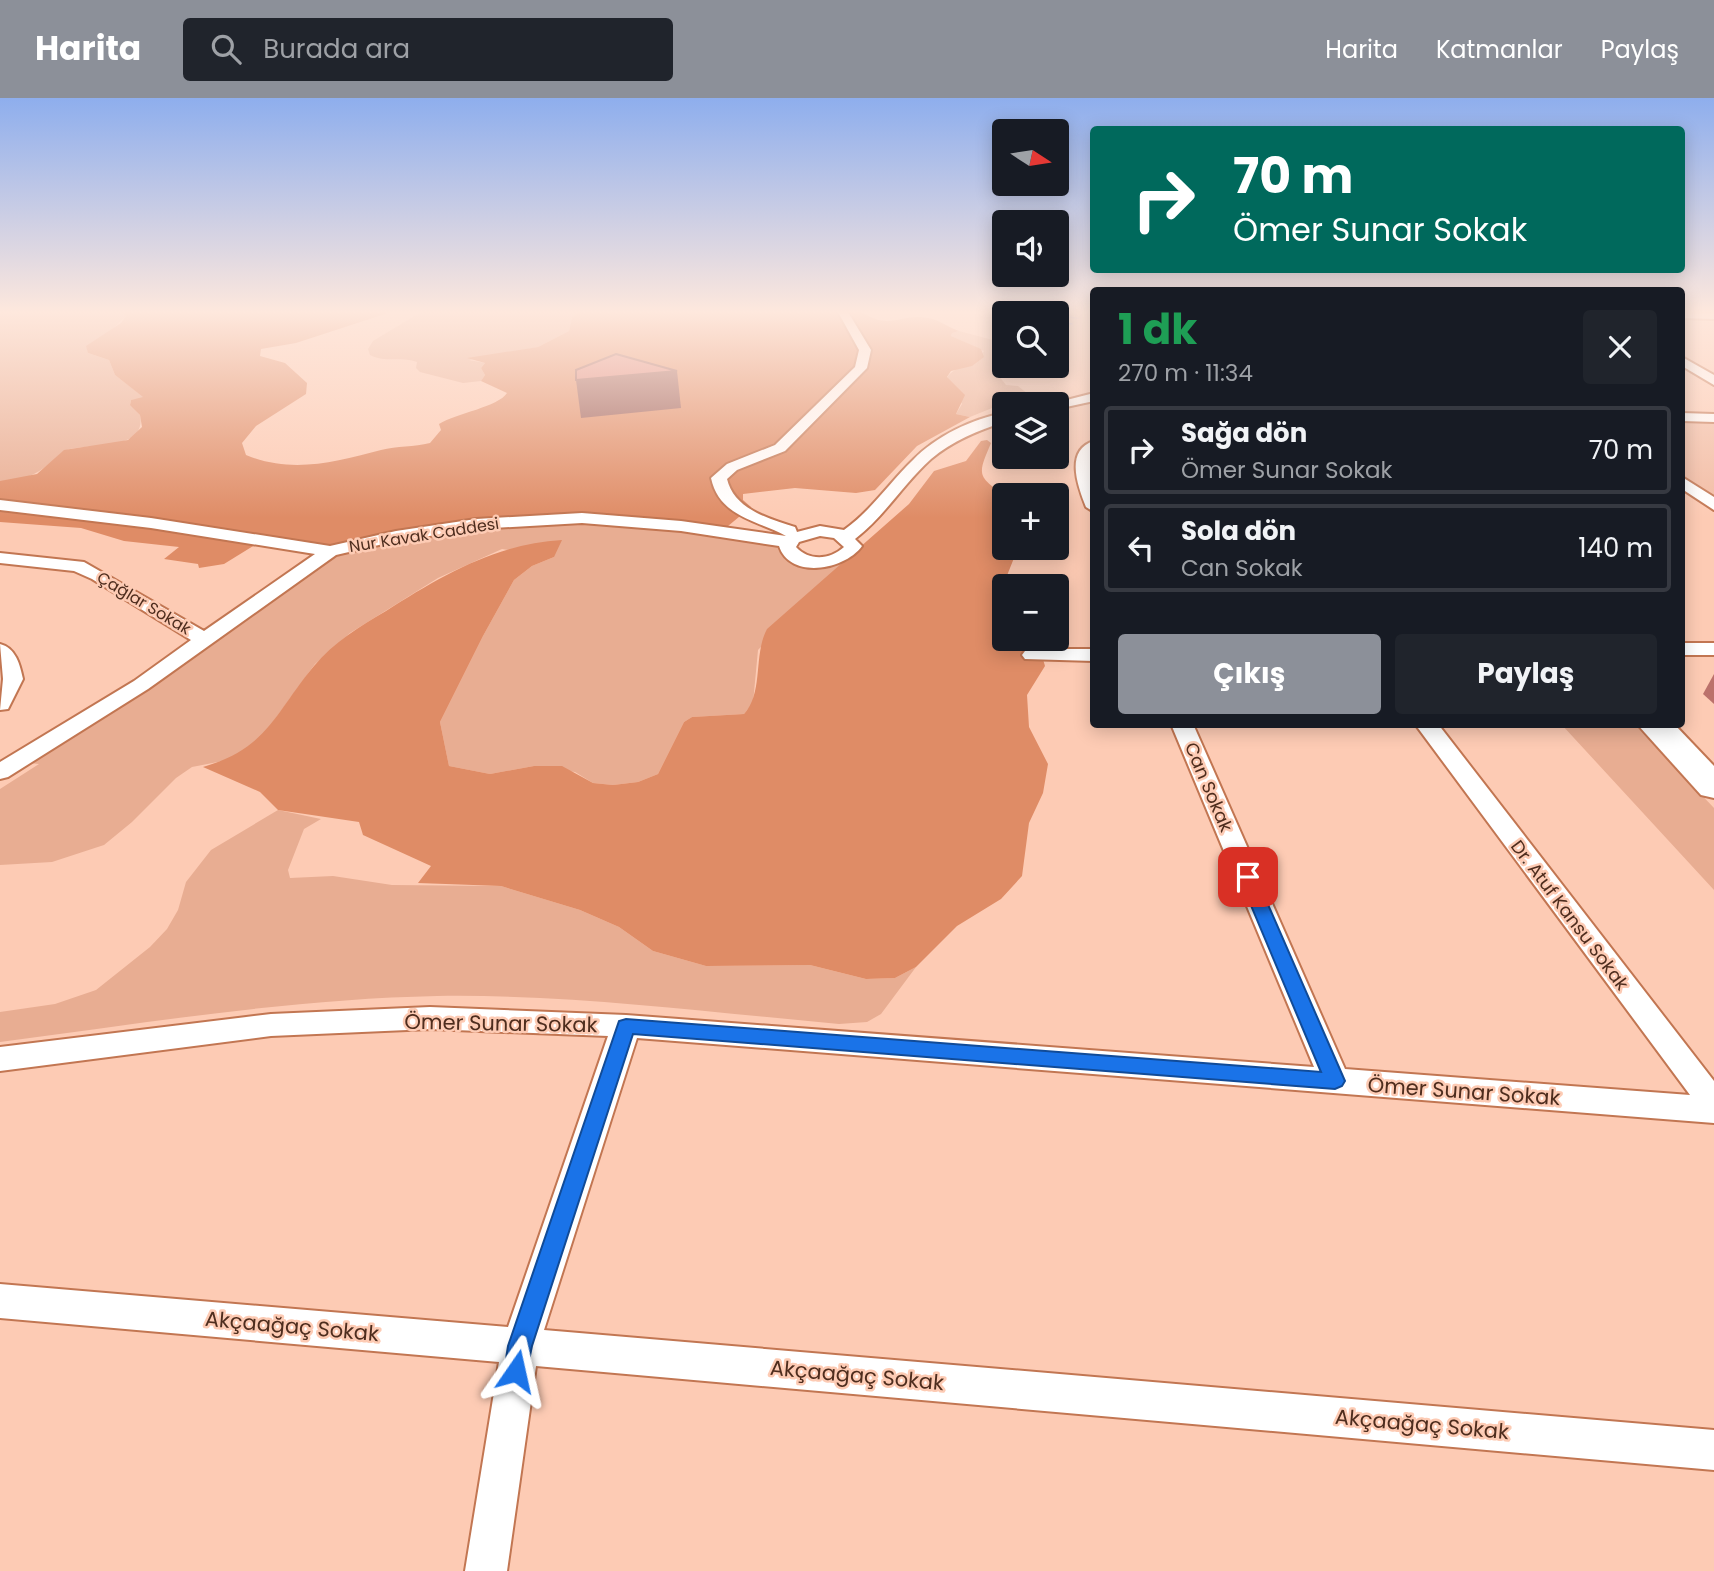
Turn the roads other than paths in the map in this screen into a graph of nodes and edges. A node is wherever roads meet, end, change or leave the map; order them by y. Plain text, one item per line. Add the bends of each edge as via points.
1 (849, 381) edge
2 (1090, 398) edge
3 (1069, 402) edge
4 (1685, 417) edge
5 (1714, 418) edge
6 (992, 422) edge
7 (1090, 450) edge
8 (1685, 484) edge
9 (1090, 495) edge
10 (0, 505) edge
11 (1714, 506) edge
12 (846, 537) junction
13 (795, 538) junction
14 (330, 551) junction
15 (0, 558) edge
16 (204, 640) junction
17 (1685, 649) edge
18 (1714, 649) edge
19 (0, 650) edge
20 (1032, 655) dead end
21 (1090, 655) edge
22 (0, 704) edge
23 (1685, 724) edge
24 (1184, 728) edge
25 (1429, 728) edge
26 (1658, 728) edge
27 (1714, 753) edge
28 (0, 772) edge
29 (1714, 787) edge
30 (626, 1026) junction
31 (0, 1059) edge
32 (1701, 1070) edge
33 (1335, 1081) junction
34 (1714, 1104) edge
35 (1714, 1110) edge
36 (0, 1301) edge
37 (520, 1346) junction
38 (1714, 1450) edge
39 (486, 1571) edge

1 - 13 street via 780,448 732,467 719,478 721,487 746,512
2 - 3 street
4 - 5 street
6 - 12 street via 931,452 884,507
7 - 9 street via 1081,468
8 - 11 street
10 - 14 street
12 - 13 street via 830,532
12 - 13 street via 853,546 851,551 824,561 793,555 787,547
13 - 14 street, Nur Kavak Caddesi via 582,518 462,526
14 - 16 street, Nur Kavak Caddesi
15 - 16 street, Çağlar Sokak via 78,566
16 - 28 street, Nur Kavak Caddesi
17 - 18 street
19 - 22 street via 9,661 13,679
20 - 21 street
23 - 27 highway
24 - 33 street, Can Sokak
25 - 32 street, Dr. Atuf Kansu Sokak
26 - 29 highway
30 - 31 street, Ömer Sunar Sokak via 430,1018 271,1025
30 - 33 street, Ömer Sunar Sokak
30 - 37 street
32 - 34 street, Dr. Atuf Kansu Sokak
33 - 35 street, Ömer Sunar Sokak
36 - 37 street, Akçaağaç Sokak
37 - 38 street, Akçaağaç Sokak
37 - 39 street

